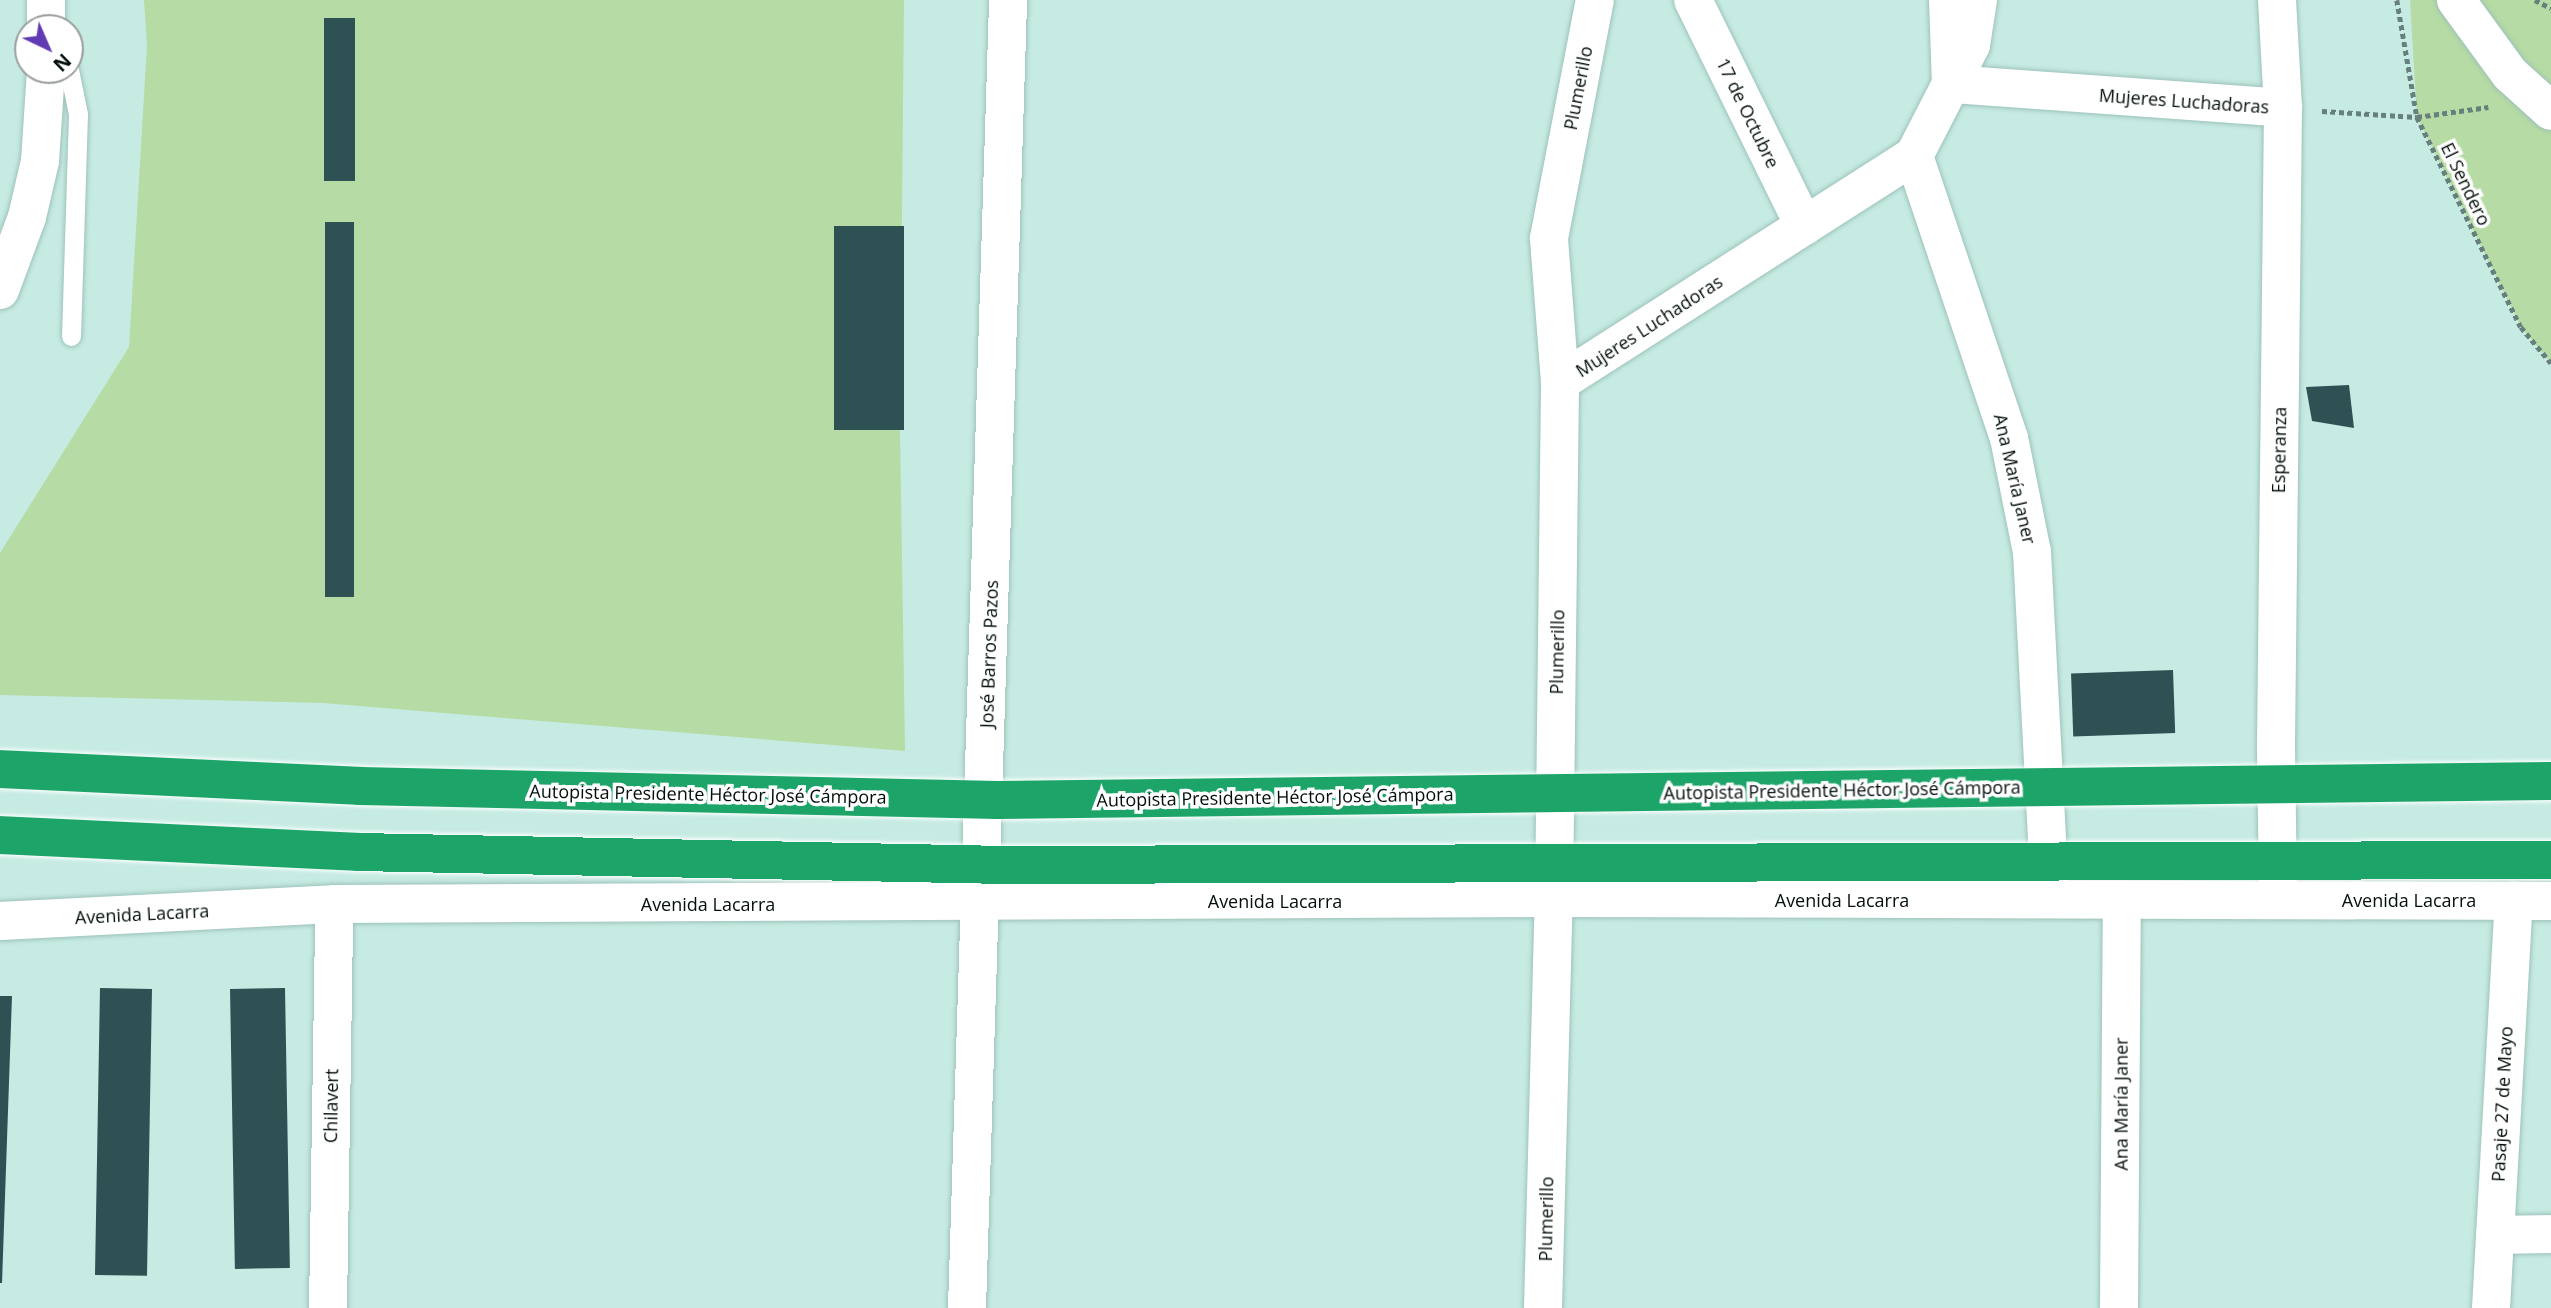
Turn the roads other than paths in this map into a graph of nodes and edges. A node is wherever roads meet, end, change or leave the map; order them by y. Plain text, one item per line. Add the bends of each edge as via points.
1 (1008, 0) edge
2 (1595, 0) edge
3 (1693, 0) edge
4 (1948, 0) edge
5 (1978, 0) edge
6 (2277, 0) edge
7 (2456, 0) edge
8 (45, 84) edge
9 (72, 84) edge
10 (1951, 84) junction
11 (2283, 108) junction
12 (2551, 111) edge
13 (1914, 156) junction
14 (1804, 226) junction
15 (0, 290) edge
16 (72, 336) dead end
17 (1560, 382) junction
18 (0, 769) edge
19 (2551, 781) edge
20 (0, 835) edge
21 (2551, 860) edge
22 (1553, 898) junction
23 (2122, 900) junction
24 (2278, 900) junction
25 (2514, 901) junction
26 (2551, 901) edge
27 (2050, 902) junction
28 (981, 903) junction
29 (334, 904) junction
30 (0, 921) edge
31 (2551, 1234) edge
32 (2495, 1235) junction
33 (328, 1308) edge
34 (967, 1308) edge
35 (1544, 1308) edge
36 (2119, 1308) edge
37 (2491, 1308) edge

1 - 28 street, José Barros Pazos
2 - 17 street, Plumerillo via 1549,238
3 - 14 street, 17 de Octubre
4 - 10 street
5 - 10 street via 1971,45
6 - 11 street, Esperanza
7 - 12 street via 2510,74
8 - 15 street via 40,162 27,217
9 - 16 lane via 78,114
10 - 11 street, Mujeres Luchadoras
10 - 13 street
11 - 24 street, Esperanza
13 - 14 street, Mujeres Luchadoras
13 - 27 street, Ana María Janer via 2009,438 2032,552
14 - 17 street, Mujeres Luchadoras
17 - 22 street, Plumerillo
18 - 19 highway, Autopista Presidente Héctor José Cámpora, bridge via 360,786 998,800
20 - 21 highway, bridge via 358,852 1005,865
22 - 27 street, Avenida Lacarra
22 - 28 street, Avenida Lacarra
22 - 35 street, Plumerillo
23 - 24 street, Avenida Lacarra
23 - 27 street, Avenida Lacarra
23 - 36 street, Ana María Janer
24 - 25 street, Avenida Lacarra
25 - 26 street, Avenida Lacarra
25 - 32 street, Pasaje 27 de Mayo
28 - 29 street, Avenida Lacarra
28 - 34 street, José Barros Pazos
29 - 30 street, Avenida Lacarra
29 - 33 street, Chilavert
31 - 32 street
32 - 37 street, Pasaje 27 de Mayo

